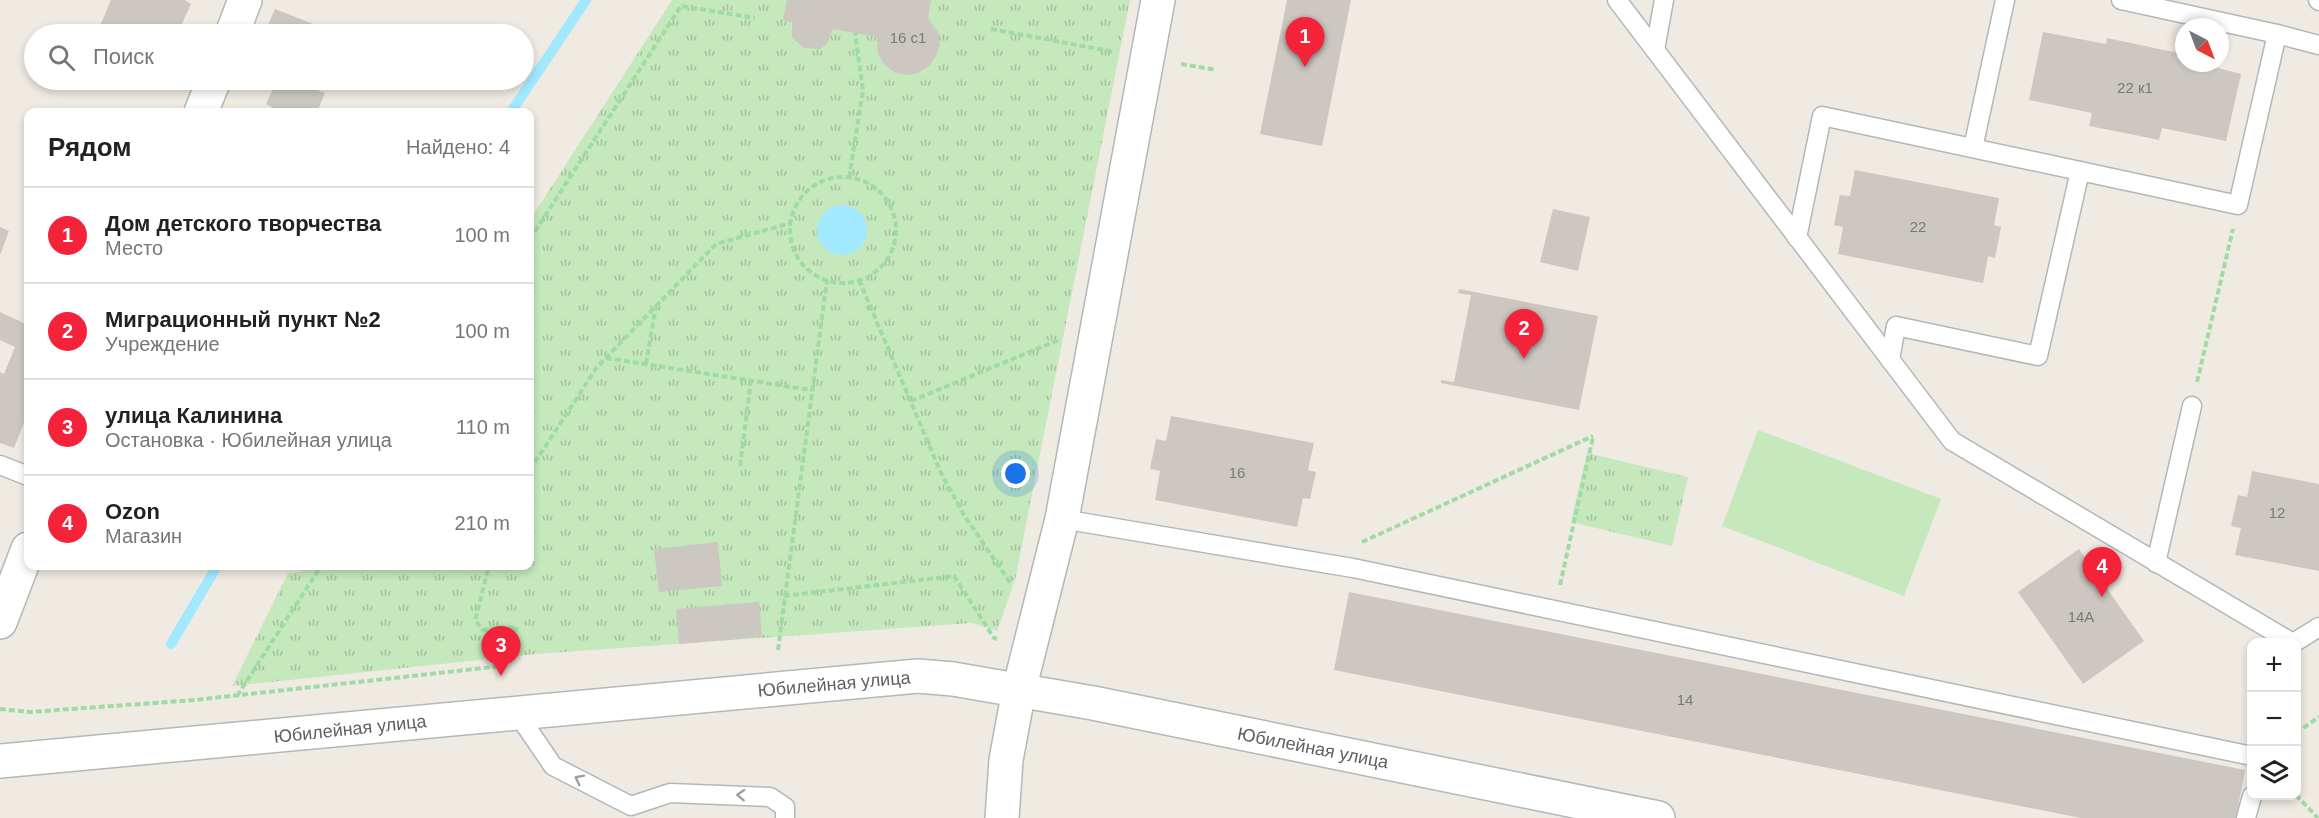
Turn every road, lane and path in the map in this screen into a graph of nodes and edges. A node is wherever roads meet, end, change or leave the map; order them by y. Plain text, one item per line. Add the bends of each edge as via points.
1 (245, 0) edge
2 (1158, 0) edge
3 (1617, 0) edge
4 (1664, 0) edge
5 (2005, 0) edge
6 (2121, 0) edge
7 (755, 18) dead end
8 (236, 24) edge
9 (992, 29) dead end
10 (855, 33) dead end
11 (2277, 34) junction
12 (2319, 45) edge
13 (1655, 50) junction
14 (1148, 58) junction
15 (1216, 70) dead end
16 (210, 90) edge
17 (203, 108) edge
18 (1973, 148) junction
19 (2080, 171) junction
20 (849, 178) junction
21 (2238, 205) junction
22 (791, 223) junction
23 (534, 233) edge
24 (1797, 238) junction
25 (827, 280) junction
26 (859, 280) junction
27 (656, 306) junction
28 (1096, 337) junction
29 (605, 358) junction
30 (1890, 360) junction
31 (646, 364) junction
32 (751, 380) junction
33 (811, 390) junction
34 (911, 401) junction
35 (2192, 406) joint
36 (534, 463) edge
37 (0, 465) edge
38 (740, 466) dead end
39 (24, 474) edge
40 (1062, 519) junction
41 (24, 559) edge
42 (1319, 562) junction
43 (2156, 563) junction
44 (318, 570) edge
45 (488, 570) edge
46 (1017, 592) dead end
47 (784, 596) junction
48 (1555, 610) junction
49 (0, 622) edge
50 (2319, 627) edge
51 (1004, 630) dead end
52 (2286, 638) edge
53 (2300, 638) edge
54 (778, 650) dead end
55 (1019, 690) junction
56 (237, 696) junction
57 (0, 709) edge
58 (516, 713) junction
59 (2319, 717) edge
60 (2301, 730) edge
61 (2247, 755) edge
62 (0, 761) edge
63 (2251, 800) edge
64 (2301, 800) edge
65 (631, 812) edge
66 (785, 818) edge
67 (1002, 818) edge
68 (1658, 818) edge
69 (2247, 818) edge
70 (2318, 818) edge

1 - 8 main road
2 - 14 main road
3 - 13 lane
4 - 13 lane
5 - 18 lane
6 - 11 lane
7 - 23 path via 681,6
9 - 14 path
10 - 20 path via 863,92
11 - 12 lane
11 - 21 lane
13 - 24 lane
14 - 15 path
14 - 28 main road
16 - 17 main road
18 - 19 lane
18 - 24 lane via 1822,116
19 - 21 lane
19 - 30 lane via 2038,356 1896,326
20 - 22 path via 836,177 819,183 804,194
20 - 26 path via 873,186 886,198 894,215 896,233 885,263
21 - 35 path
22 - 25 path via 793,248 802,264
22 - 27 path via 716,244
24 - 30 lane
25 - 26 path
25 - 33 path
26 - 34 path
27 - 29 path
27 - 31 path
28 - 34 path via 1073,334
28 - 40 main road
29 - 31 path
29 - 36 path
30 - 43 lane via 1952,441
31 - 32 path
32 - 33 path
32 - 38 path
33 - 47 path
34 - 46 path via 941,473 964,515
35 - 43 lane
37 - 39 lane
40 - 42 lane
40 - 55 main road
41 - 49 main road
42 - 48 lane
42 - 48 path via 1593,436
43 - 52 lane
44 - 56 path
45 - 56 path via 475,620 483,630 517,627 502,666
47 - 51 path via 954,576 994,638 1000,640
47 - 54 path
48 - 61 lane
50 - 53 lane
55 - 58 main road, Юбилейная улица via 918,676
55 - 67 main road via 1006,760
55 - 68 main road, Юбилейная улица
56 - 57 path via 30,712
58 - 62 main road, Юбилейная улица
65 -> 58 lane via 553,766
59 - 60 path
63 - 69 lane
64 - 70 path
66 -> 65 lane via 785,807 770,797 670,793

